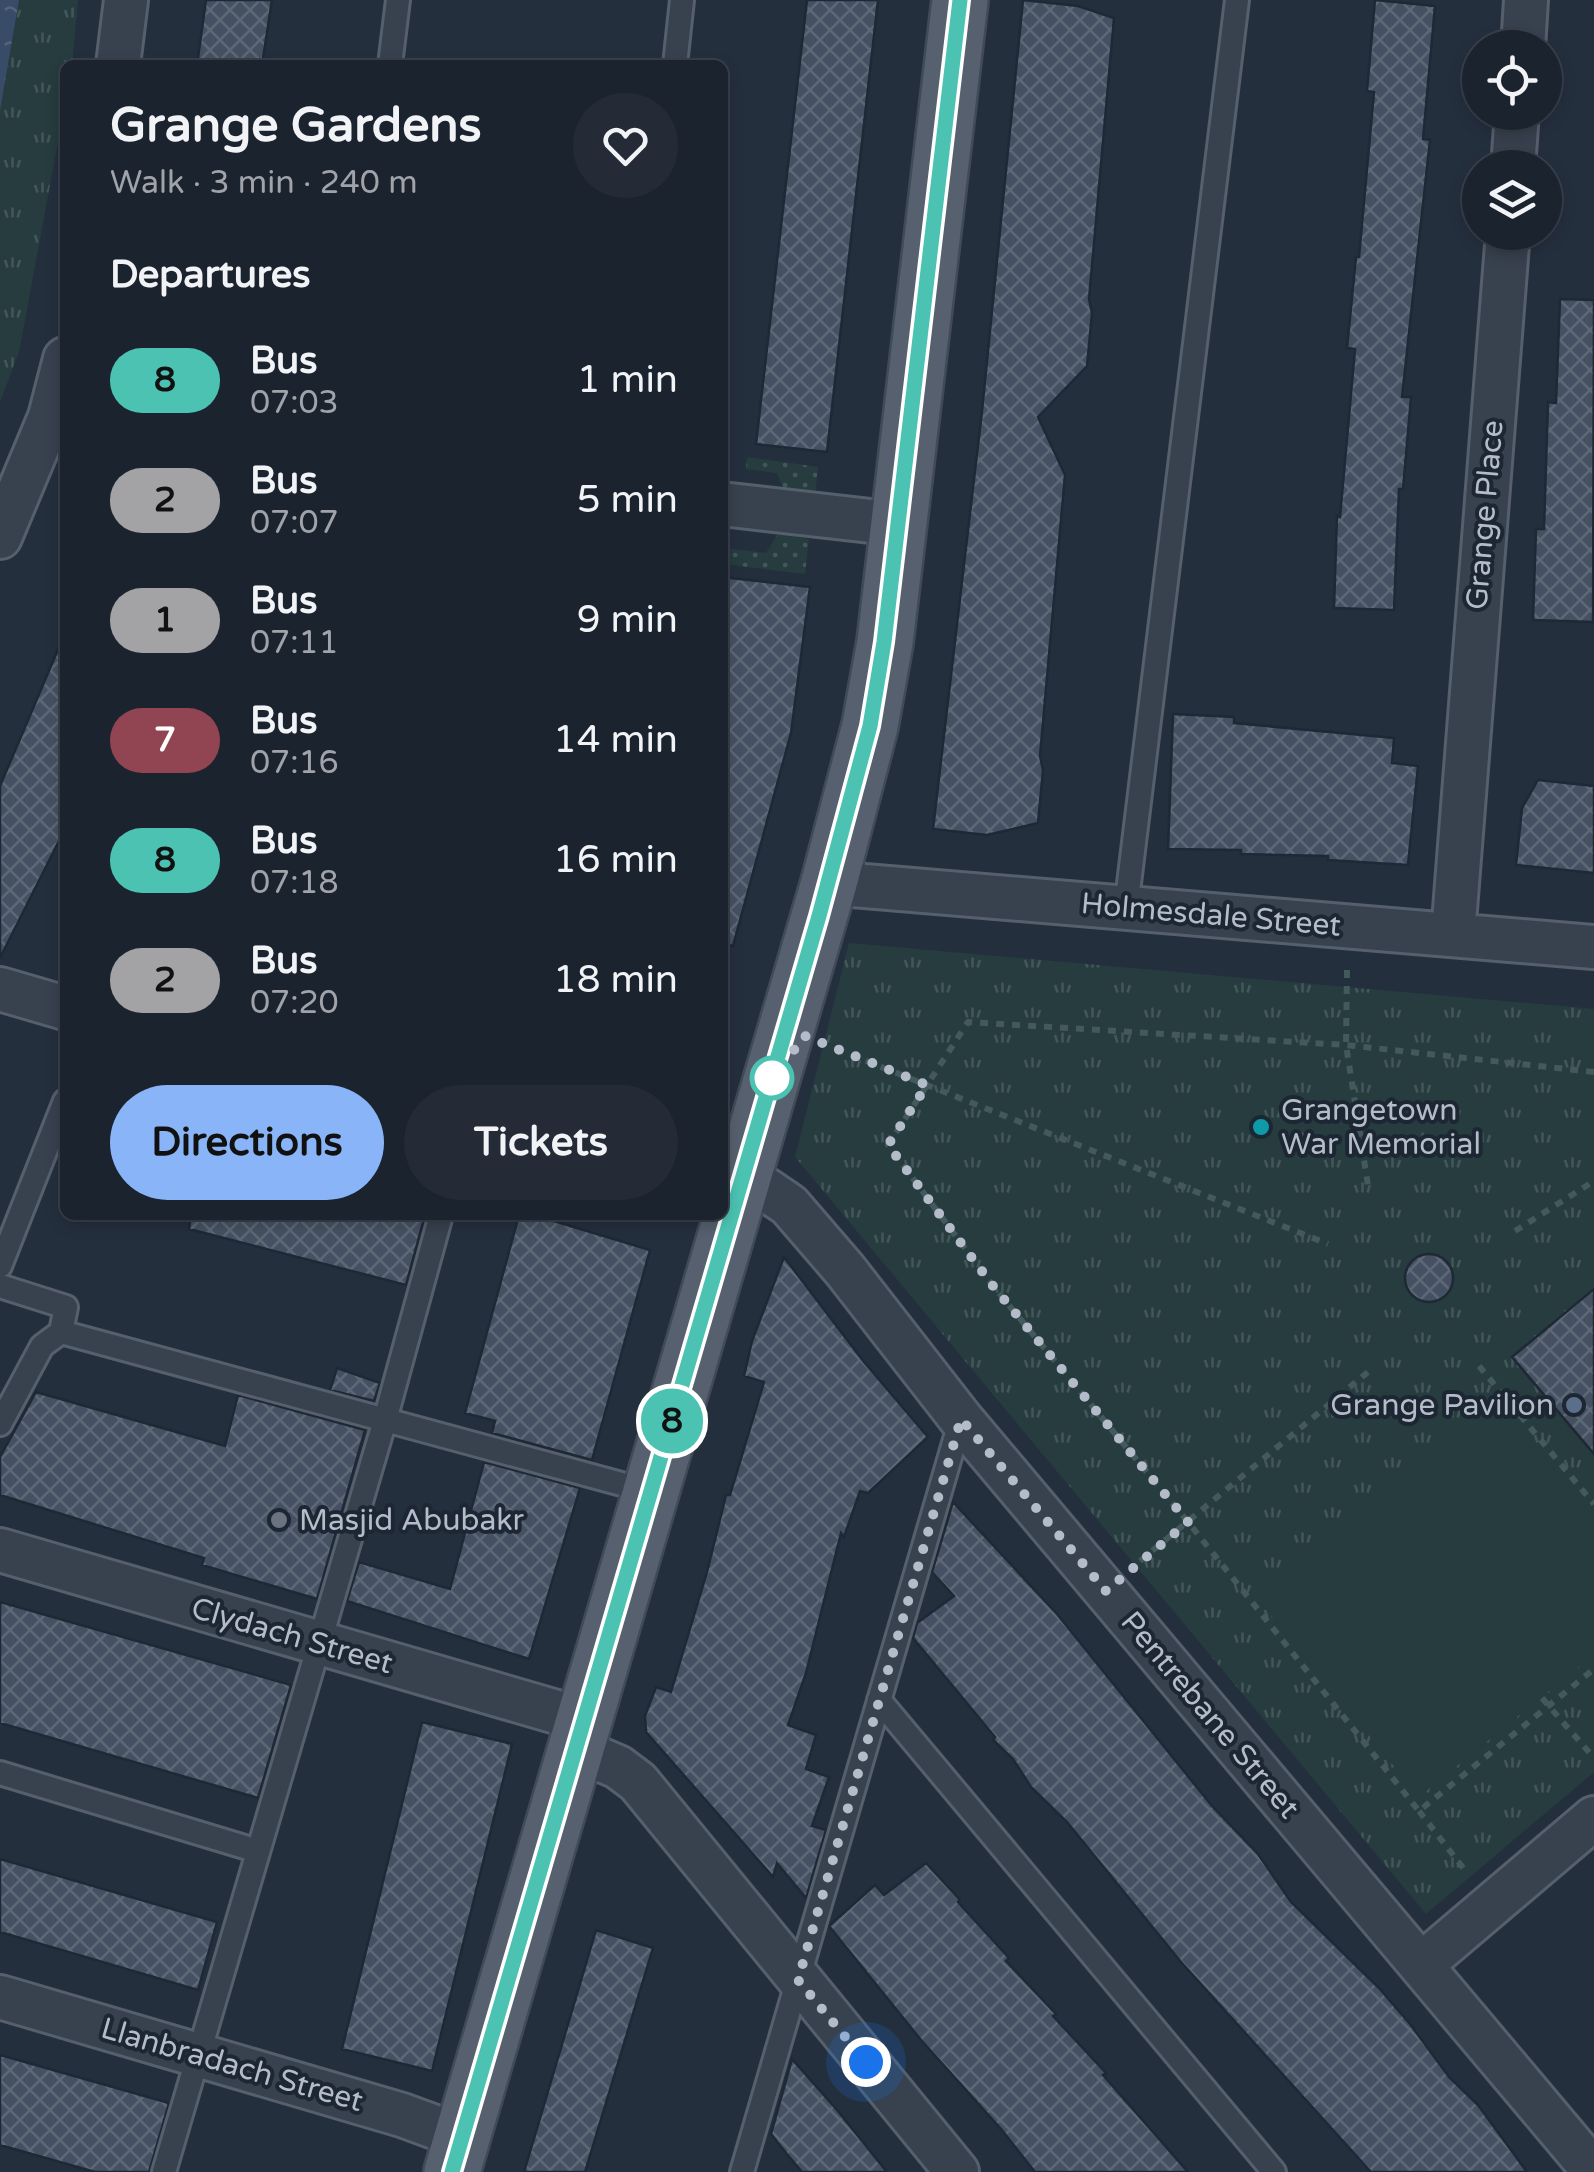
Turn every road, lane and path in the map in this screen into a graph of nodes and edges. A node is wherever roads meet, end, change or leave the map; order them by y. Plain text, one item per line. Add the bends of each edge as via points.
1 (126, 0) edge
2 (398, 0) edge
3 (682, 0) edge
4 (960, 0) edge
5 (1237, 0) edge
6 (1526, 0) edge
7 (1524, 30) edge
8 (119, 60) edge
9 (391, 60) edge
10 (676, 60) edge
11 (1507, 250) edge
12 (58, 418) edge
13 (728, 505) edge
14 (897, 524) junction
15 (0, 537) edge
16 (829, 882) junction
17 (1126, 908) junction
18 (1350, 926) junction
19 (1453, 935) junction
20 (1594, 947) edge
21 (0, 989) edge
22 (60, 1007) edge
23 (786, 1029) junction
24 (1346, 1045) junction
25 (1594, 1072) edge
26 (927, 1085) junction
27 (60, 1114) edge
28 (1594, 1181) edge
29 (1369, 1192) dead end
30 (732, 1199) edge
31 (440, 1220) edge
32 (726, 1220) edge
33 (1515, 1231) dead end
34 (1328, 1244) dead end
35 (0, 1266) edge
36 (0, 1286) edge
37 (60, 1332) junction
38 (1479, 1366) dead end
39 (1374, 1367) dead end
40 (961, 1419) junction
41 (385, 1420) junction
42 (0, 1424) edge
43 (651, 1492) junction
44 (1594, 1504) edge
45 (1188, 1522) junction
46 (0, 1550) edge
47 (1106, 1591) junction
48 (320, 1644) junction
49 (1594, 1669) edge
50 (1542, 1698) dead end
51 (879, 1700) junction
52 (1549, 1706) junction
53 (580, 1734) junction
54 (1594, 1758) edge
55 (0, 1773) edge
56 (1419, 1811) junction
57 (1594, 1818) edge
58 (258, 1851) junction
59 (1493, 1904) junction
60 (1421, 1966) junction
61 (798, 1980) junction
62 (0, 1998) edge
63 (198, 2054) junction
64 (457, 2155) edge
65 (1594, 2170) edge
66 (164, 2172) edge
67 (742, 2172) edge
68 (957, 2172) edge
69 (1274, 2172) edge

1 - 8 street
2 - 9 lane
3 - 10 lane
4 - 14 main road
5 - 17 lane
6 - 7 street
11 - 19 street, Grange Place
12 - 15 street
13 - 14 street
14 - 16 main road via 878,684
16 - 17 street, Holmesdale Street
16 - 23 main road
17 - 18 street, Holmesdale Street
18 - 19 street, Holmesdale Street
18 - 24 path
19 - 20 street, Holmesdale Street
21 - 22 street
23 - 26 path
23 - 30 main road
24 - 25 path
24 - 26 path via 968,1022
24 - 29 path
26 - 34 path
26 - 45 path via 888,1145 993,1286
27 - 35 lane
28 - 33 path
30 - 40 street, Pentrebane Street via 767,1190 790,1205
31 - 41 lane
32 - 43 main road
36 - 37 lane via 66,1307
37 - 41 lane
37 - 42 lane via 42,1346
38 - 44 path
39 - 45 path
40 - 47 street, Pentrebane Street
40 - 51 lane
41 - 43 lane
41 - 48 lane
43 - 53 main road
45 - 47 path
45 - 56 path
46 - 48 street, Clydach Street
47 - 60 street, Pentrebane Street
48 - 53 street, Clydach Street
48 - 58 lane
49 - 52 path
50 - 52 path
51 - 61 lane
51 - 69 lane
52 - 54 path
52 - 56 path
53 - 61 street, Clydach Street via 638,1782
53 - 64 main road
55 - 58 lane
56 - 59 path
57 - 59 street
58 - 63 lane
59 - 60 street
60 - 65 street, Pentrebane Street
61 - 67 lane
61 - 68 street, Clydach Street
62 - 63 street, Llanbradach Street
63 - 64 street, Llanbradach Street via 402,2115
63 - 66 lane

